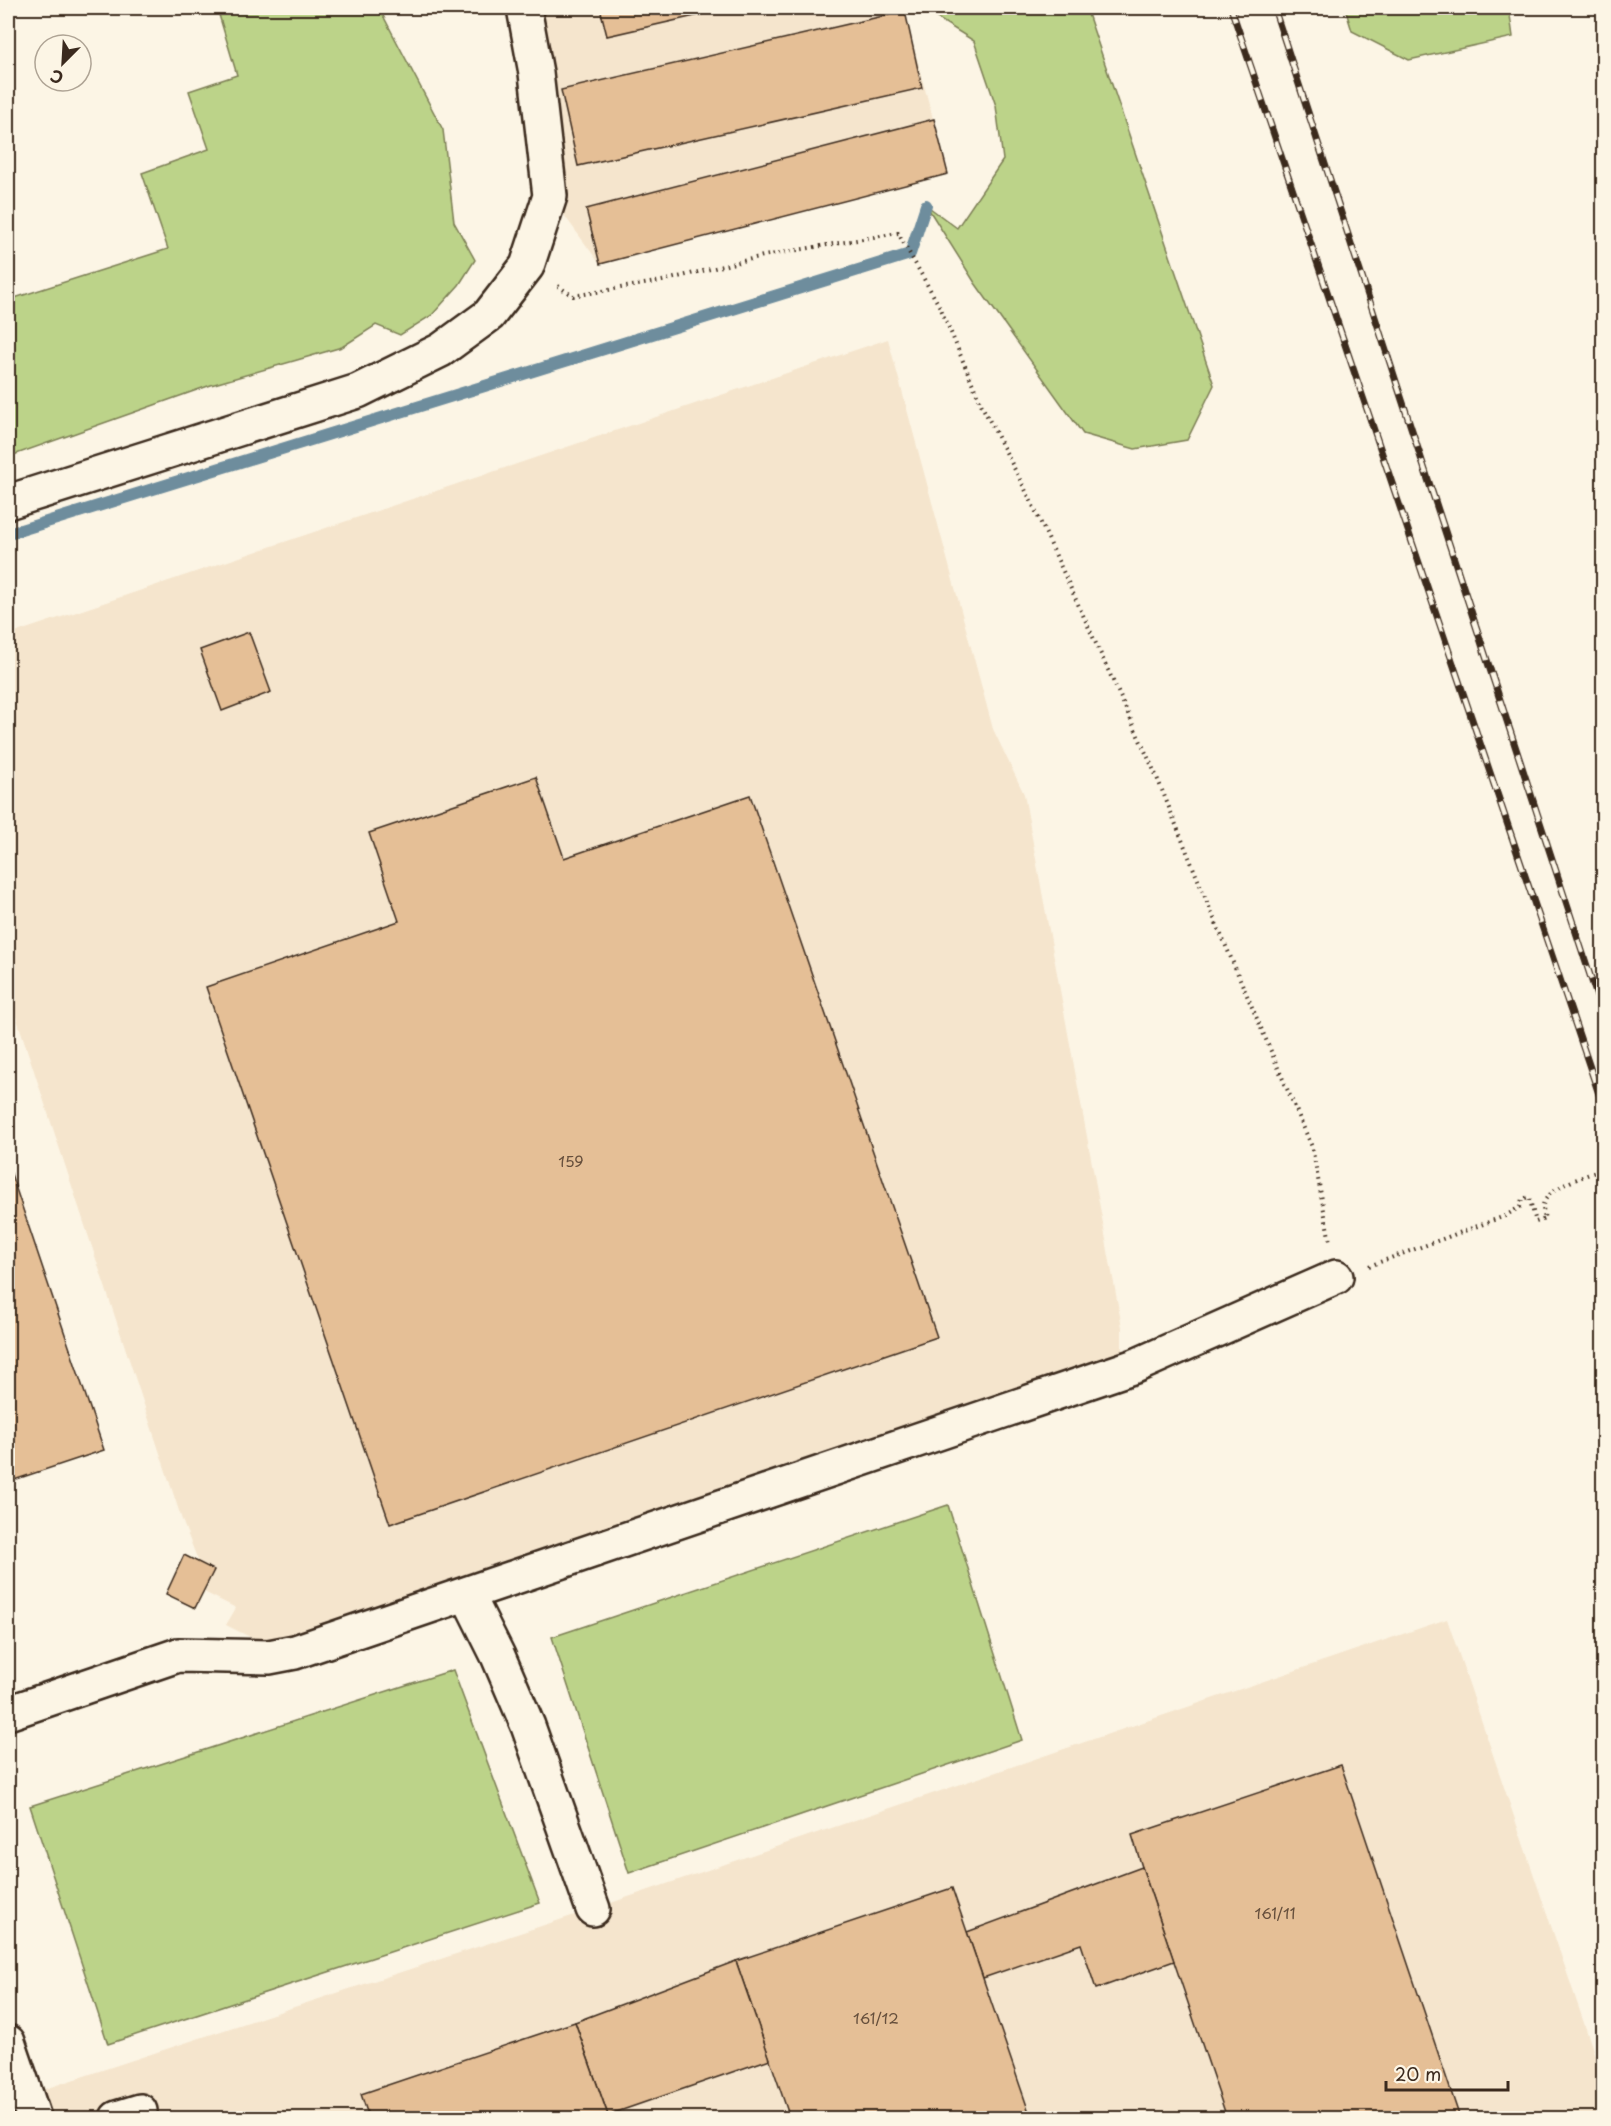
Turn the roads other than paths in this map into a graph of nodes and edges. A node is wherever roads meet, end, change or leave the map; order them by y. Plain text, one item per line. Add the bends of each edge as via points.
1 (524, 8) edge
2 (8, 501) edge
3 (1336, 1277) road end
4 (467, 1594) junction
5 (8, 1713) edge
6 (593, 1909) dead end
7 (8, 2042) edge
8 (34, 2118) edge

1 - 2 lane via 550,196 527,266 489,315 441,350 358,391
3 - 4 lane via 1135,1366
4 - 5 lane via 295,1652 269,1657 178,1655
4 - 6 lane via 528,1726
7 - 8 lane

